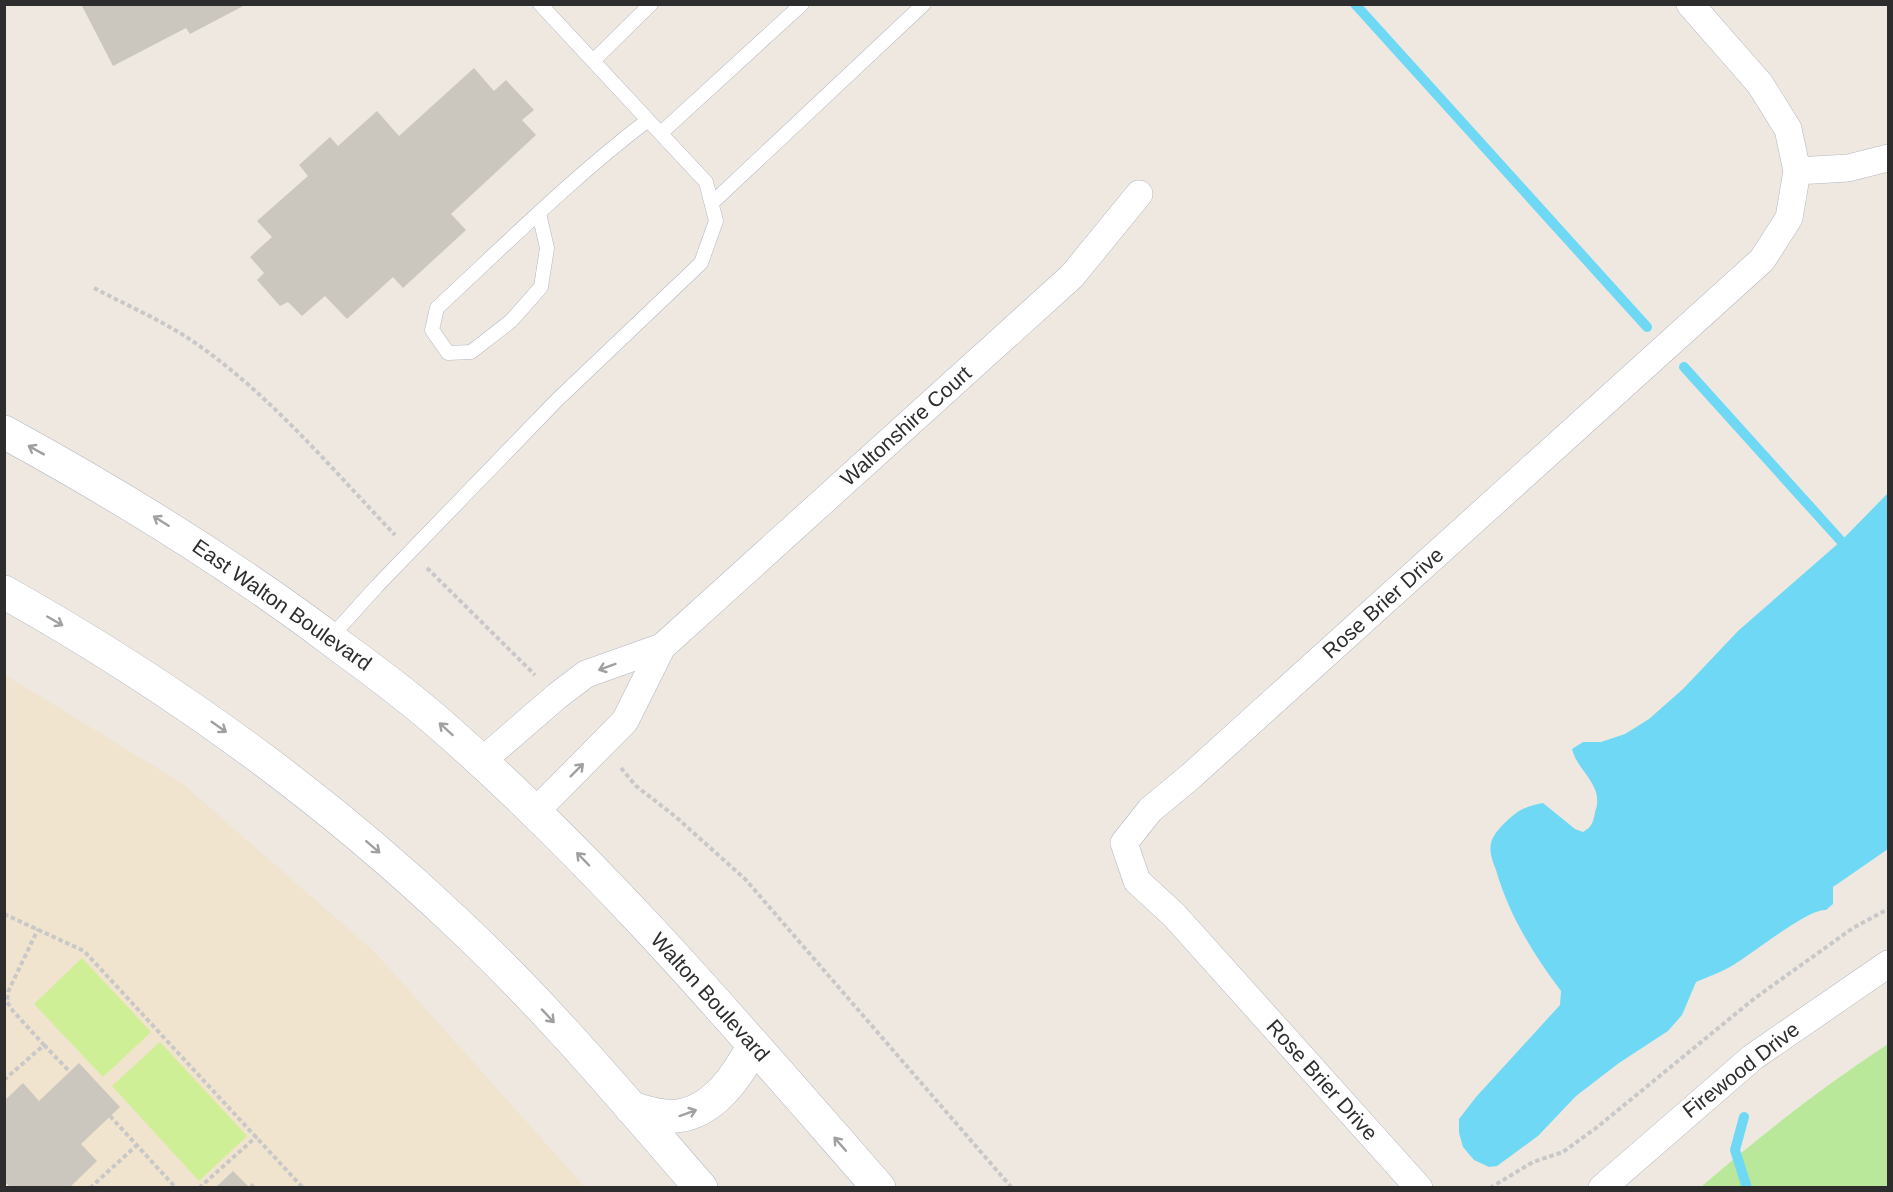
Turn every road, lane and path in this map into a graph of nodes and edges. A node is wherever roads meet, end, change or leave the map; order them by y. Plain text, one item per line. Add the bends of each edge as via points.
1 (540, 4) edge
2 (651, 4) edge
3 (802, 4) edge
4 (924, 4) edge
5 (1690, 4) edge
6 (593, 61) junction
7 (648, 120) junction
8 (661, 133) junction
9 (1888, 158) edge
10 (1797, 171) junction
11 (1139, 194) dead end
12 (712, 204) junction
13 (539, 213) junction
14 (94, 288) dead end
15 (4, 432) edge
16 (410, 551) junction
17 (4, 592) edge
18 (330, 638) junction
19 (662, 647) junction
20 (557, 696) junction
21 (602, 745) junction
22 (482, 761) junction
23 (536, 811) junction
24 (1888, 909) edge
25 (4, 914) edge
26 (38, 929) junction
27 (1888, 964) edge
28 (44, 1045) junction
29 (754, 1045) junction
30 (70, 1072) dead end
31 (4, 1080) edge
32 (631, 1108) junction
33 (110, 1116) dead end
34 (257, 1136) junction
35 (137, 1145) junction
36 (90, 1188) edge
37 (176, 1188) edge
38 (199, 1188) edge
39 (303, 1188) edge
40 (701, 1188) edge
41 (879, 1188) edge
42 (1012, 1188) edge
43 (1419, 1188) edge
44 (1490, 1188) edge
45 (1602, 1188) edge

1 - 6 lane
2 - 6 lane
3 - 8 lane
4 - 12 lane
5 - 10 street, Rose Brier Drive via 1765,93 1788,129
6 - 7 lane
7 - 8 lane
7 - 13 lane via 602,154
8 - 12 lane via 706,183
9 - 10 street via 1848,168
10 - 43 street, Rose Brier Drive via 1789,218 1762,260 1150,810 1124,843 1137,881 1174,915
11 - 19 street, Waltonshire Court via 1072,276
12 - 16 lane via 716,221 701,262 557,400
13 - 13 lane via 437,308 432,330 448,353 471,352 511,321 540,287 547,248
14 - 16 path via 189,339 242,378
18 -> 15 main road, East Walton Boulevard via 177,532
16 - 18 lane
16 - 20 path
17 -> 32 main road via 127,665 250,749 323,805 458,924
22 -> 18 main road, East Walton Boulevard
19 -> 20 street, Waltonshire Court via 586,674
19 - 21 street, Waltonshire Court via 625,721
20 - 22 street, Waltonshire Court
23 -> 21 street, Waltonshire Court
21 - 42 path via 636,786 746,880
22 - 23 main road, East Walton Boulevard
29 -> 23 main road, Walton Boulevard via 624,901
24 - 44 path via 1853,928 1755,998 1563,1152 1533,1162
25 - 26 path
26 - 28 path via 8,992 8,1002
26 - 34 path via 84,951
27 - 45 street, Firewood Drive via 1753,1057
28 - 30 path
28 - 31 path
32 -> 29 main road via 657,1116 678,1116 697,1110 729,1085
41 -> 29 main road, Walton Boulevard
32 - 40 main road
33 - 35 path
34 - 38 path
34 - 39 path
35 - 36 path
35 - 37 path

